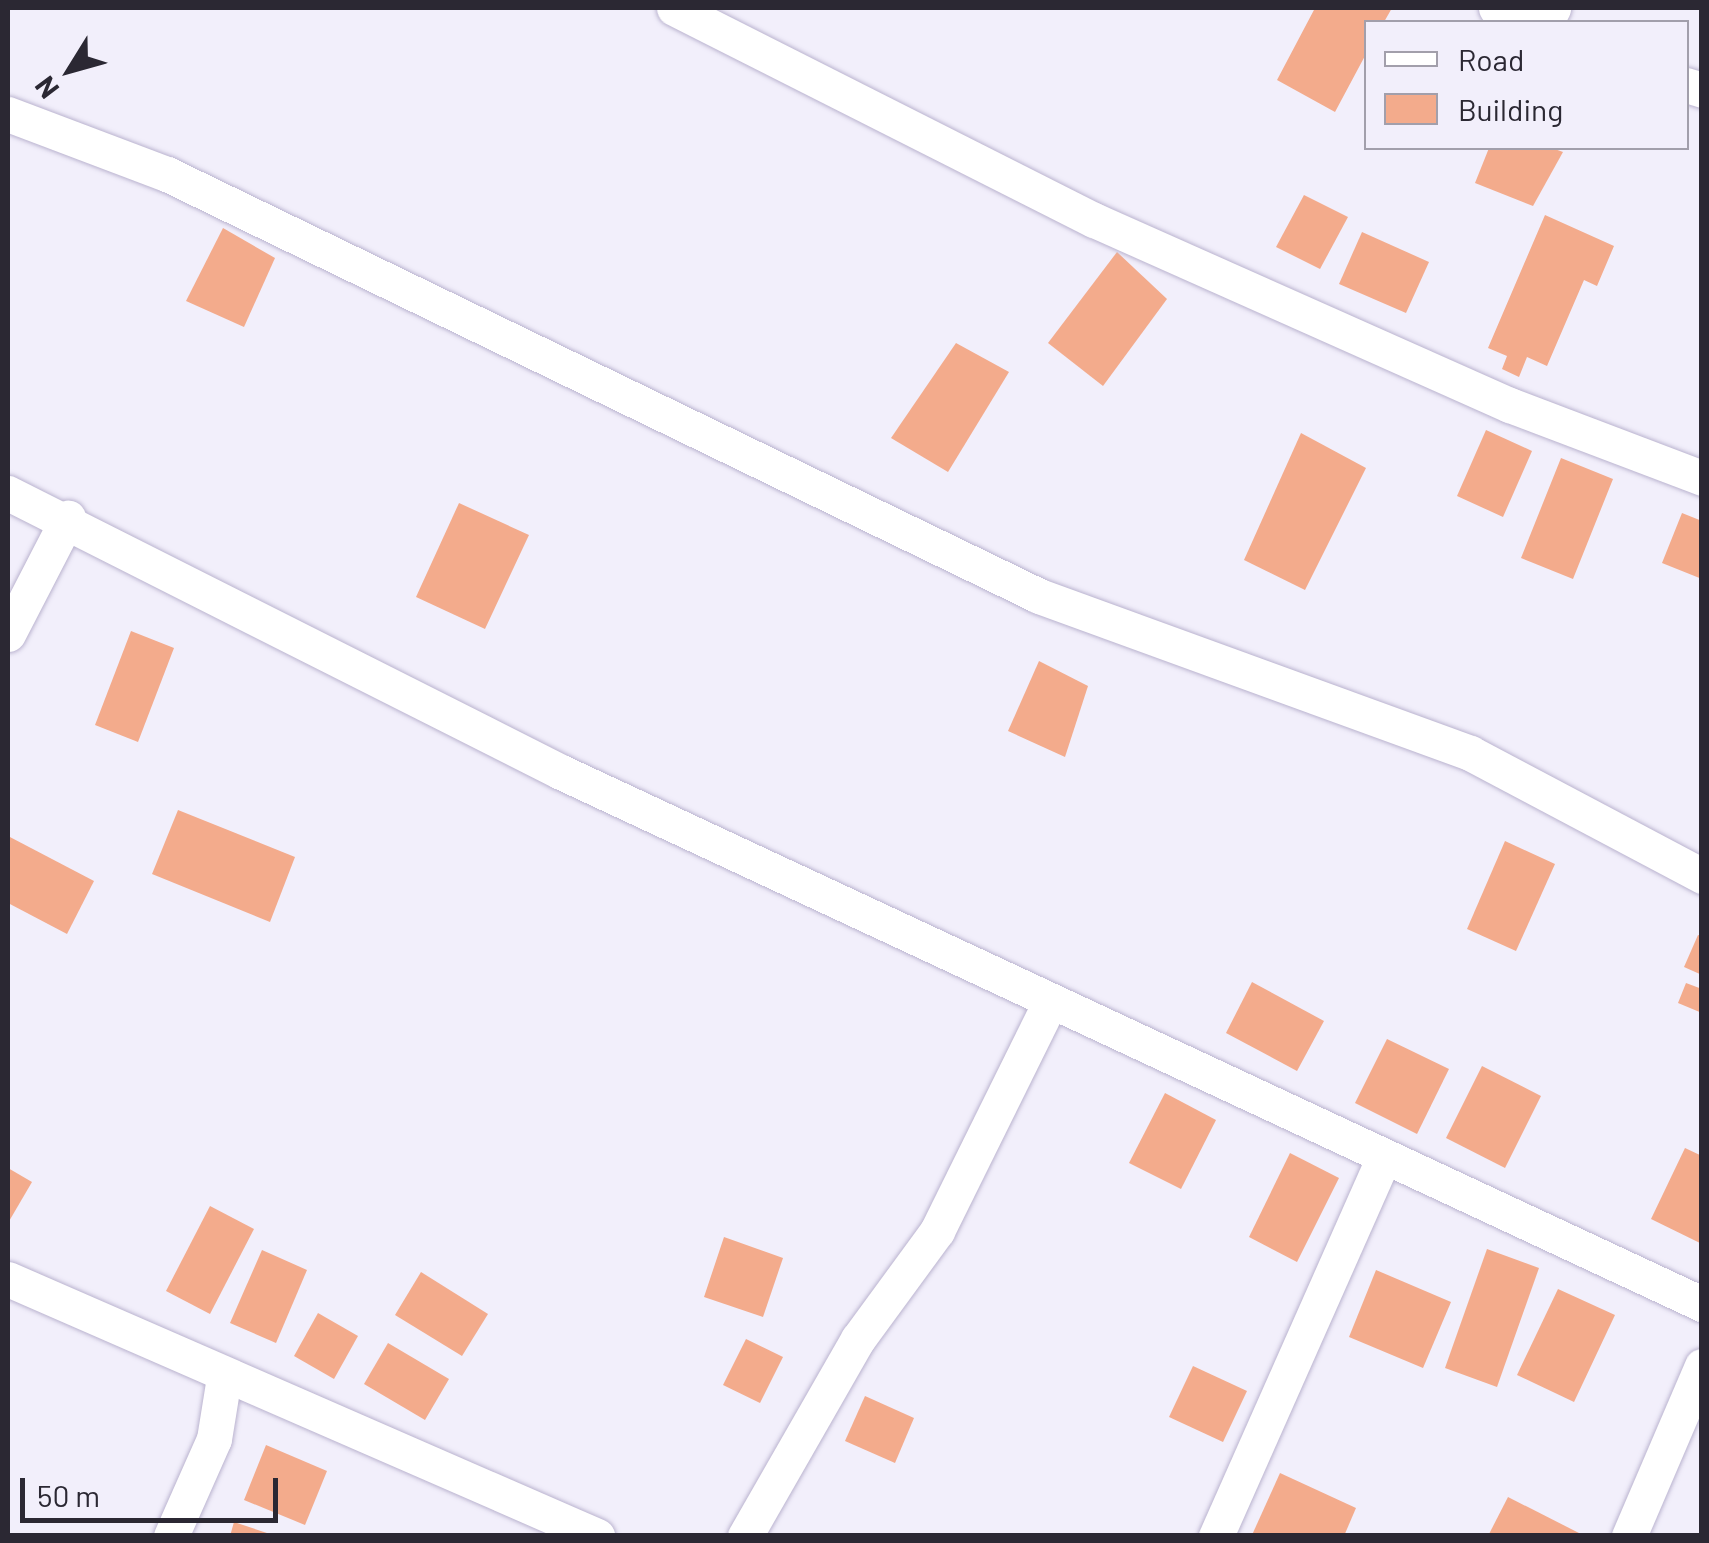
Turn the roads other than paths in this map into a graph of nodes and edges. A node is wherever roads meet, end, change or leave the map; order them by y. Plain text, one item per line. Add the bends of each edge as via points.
1 (674, 8) edge
2 (8, 114) edge
3 (1702, 478) edge
4 (8, 493) edge
5 (68, 518) junction
6 (8, 634) edge
7 (1702, 876) edge
8 (1049, 1004) junction
9 (1383, 1159) junction
10 (8, 1279) edge
11 (1702, 1304) edge
12 (1702, 1366) edge
13 (224, 1377) junction
14 (558, 1528) edge
15 (170, 1536) edge
16 (597, 1536) edge
17 (745, 1536) edge
18 (1216, 1536) edge
19 (1628, 1536) edge

1 - 3 street via 1094,220 1510,405
2 - 7 street via 167,174 1039,596 1470,753
4 - 5 street
5 - 6 street
5 - 8 street via 561,772
8 - 9 street
8 - 17 street via 937,1231 858,1339
9 - 11 street
9 - 18 street
10 - 13 street
12 - 19 street
13 - 14 street
13 - 15 street via 214,1439
14 - 16 street

